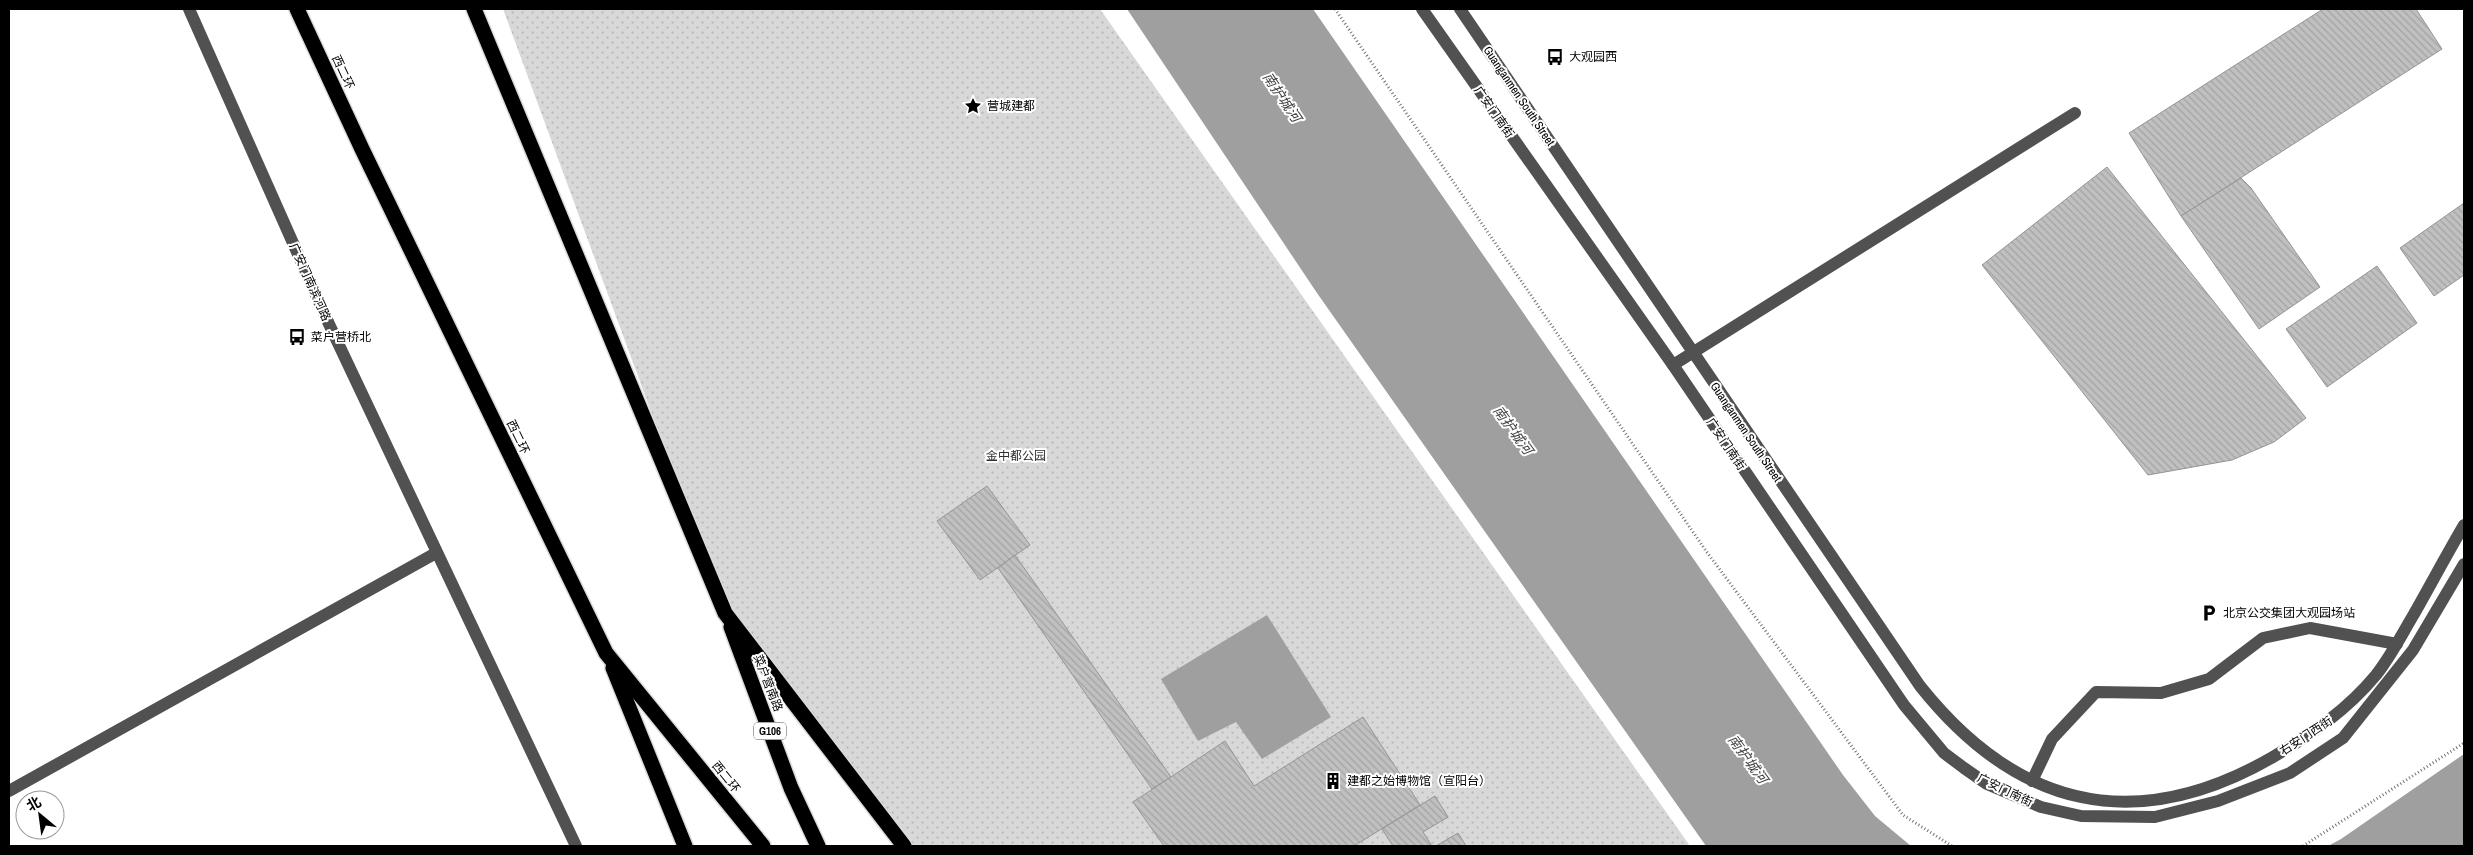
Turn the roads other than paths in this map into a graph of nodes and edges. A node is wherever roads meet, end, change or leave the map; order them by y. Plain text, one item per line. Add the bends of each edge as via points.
1 (189, 9) edge
2 (297, 9) edge
3 (474, 9) edge
4 (1422, 9) edge
5 (1460, 9) edge
6 (2075, 113) dead end
7 (1692, 353) junction
8 (1673, 365) junction
9 (2464, 525) edge
10 (436, 553) junction
11 (2464, 564) edge
12 (726, 613) junction
13 (2397, 644) junction
14 (606, 652) junction
15 (2032, 781) junction
16 (9, 790) edge
17 (2083, 799) joint
18 (2081, 816) joint
19 (576, 846) edge
20 (685, 846) edge
21 (763, 846) edge
22 (818, 846) edge
23 (904, 846) edge

1 - 10 street, 广安门南滨河路 via 329,324
2 - 14 highway, 西二环
3 - 12 highway
4 - 8 street, 广安门南街
5 - 7 street, Guanganmen South Street
6 - 7 street
7 - 8 street
7 - 15 street, Guanganmen South Street via 1937,708 1981,749
8 - 18 street, 广安门南街 via 1904,705 1944,753 1987,784 2040,807
9 - 13 street, 右安门西街
10 - 16 street
10 - 19 street, 广安门南滨河路
11 - 18 street, 右安门西街 via 2414,650 2343,738 2290,773 2218,801 2155,817
12 - 22 highway, 菜户营南路 / G106 via 791,788
12 - 23 highway
13 - 15 street via 2310,628 2263,638 2209,678 2161,693 2096,692 2052,739
13 - 17 street, 右安门西街 via 2376,674 2332,720 2260,764 2225,781 2154,800
14 - 20 highway
14 - 21 highway, 西二环
15 - 17 street, Guanganmen South Street

